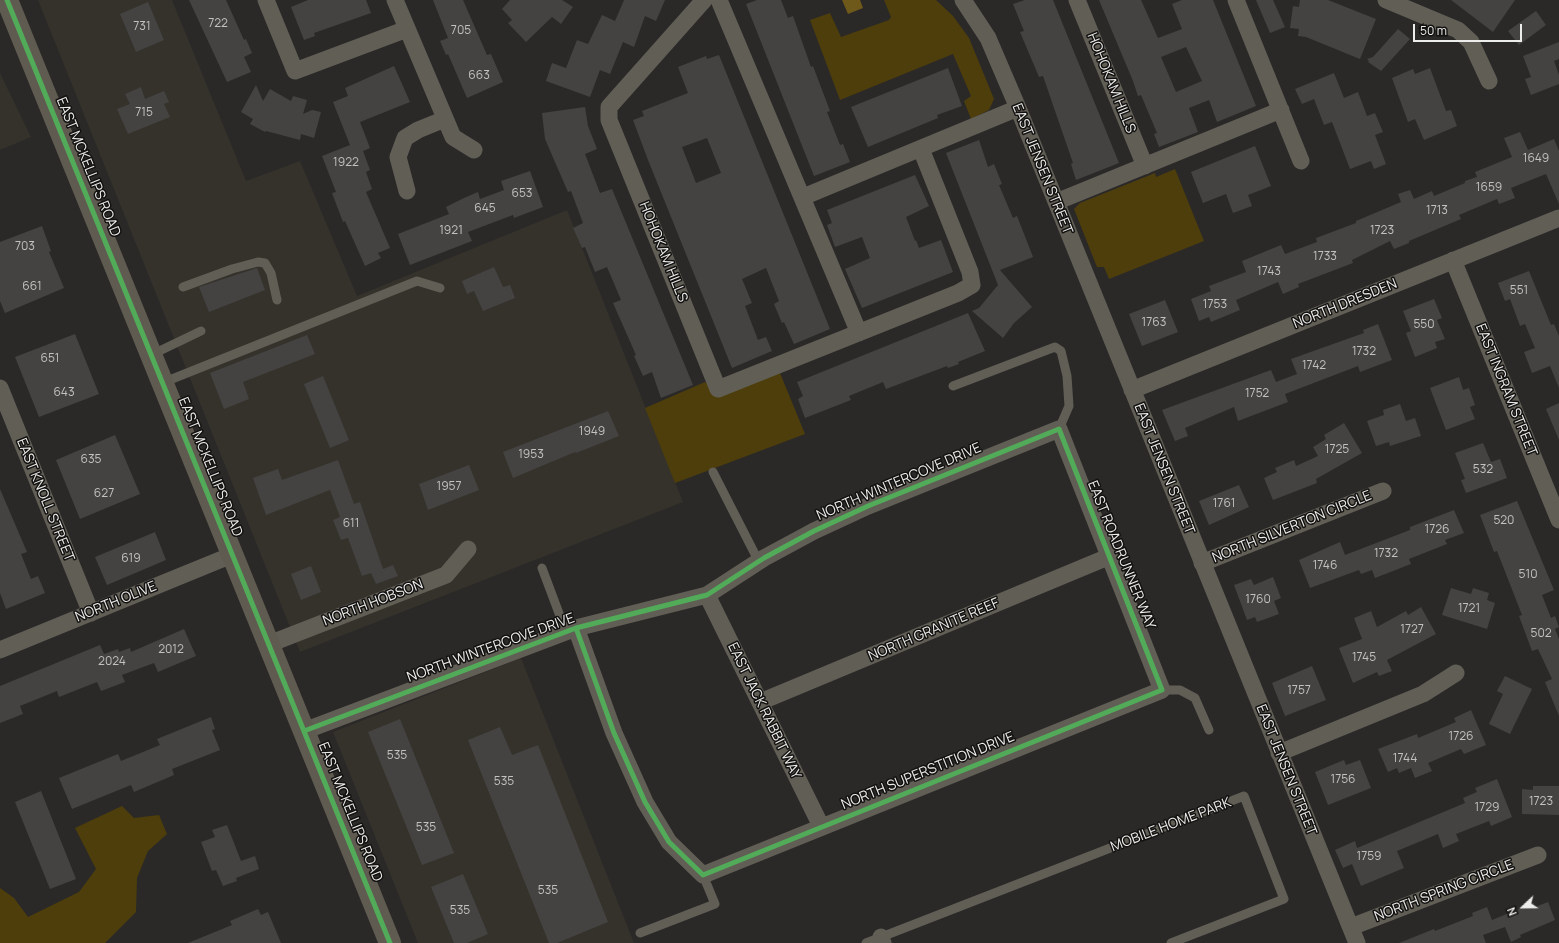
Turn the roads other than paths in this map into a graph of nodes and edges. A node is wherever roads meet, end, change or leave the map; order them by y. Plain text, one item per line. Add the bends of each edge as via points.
1 (7, 0) edge
2 (266, 0) edge
3 (395, 0) edge
4 (704, 0) edge
5 (720, 0) edge
6 (963, 0) edge
7 (1077, 0) edge
8 (1236, 0) edge
9 (1386, 0) edge
10 (407, 29) junction
11 (1489, 81) dead end
12 (1018, 108) junction
13 (1281, 110) junction
14 (445, 119) junction
15 (922, 149) junction
16 (474, 150) dead end
17 (1301, 162) dead end
18 (1145, 166) junction
19 (407, 191) dead end
20 (803, 197) junction
21 (1056, 202) junction
22 (1559, 218) edge
23 (1453, 260) junction
24 (183, 287) dead end
25 (440, 288) dead end
26 (277, 300) dead end
27 (201, 331) dead end
28 (859, 333) junction
29 (151, 355) junction
30 (162, 383) junction
31 (952, 386) dead end
32 (0, 388) edge
33 (1132, 390) junction
34 (1059, 429) junction
35 (713, 472) dead end
36 (1383, 491) dead end
37 (1559, 520) edge
38 (468, 549) dead end
39 (232, 555) junction
40 (1108, 557) junction
41 (758, 562) junction
42 (1202, 563) junction
43 (542, 568) dead end
44 (707, 595) junction
45 (91, 613) junction
46 (571, 630) junction
47 (269, 644) junction
48 (0, 650) edge
49 (1456, 673) dead end
50 (1162, 690) junction
51 (760, 702) junction
52 (1209, 730) dead end
53 (304, 731) junction
54 (1278, 752) junction
55 (821, 826) junction
56 (1538, 855) dead end
57 (703, 874) junction
58 (1351, 927) junction
59 (640, 933) dead end
60 (877, 941) edge
61 (390, 943) edge
62 (1171, 943) edge
63 (1358, 943) edge

1 - 29 main road, EAST MCKELLIPS ROAD
2 - 10 street via 295,71
3 - 10 street
4 - 28 street, HOHOKAM HILLS via 609,107 608,120 718,389
5 - 20 street
6 - 12 street, EAST JENSEN STREET via 988,38
7 - 18 street, HOHOKAM HILLS
8 - 13 street
9 - 11 street via 1458,30 1471,42
10 - 14 street
12 - 15 street
12 - 21 street, EAST JENSEN STREET
13 - 17 street
13 - 18 street
14 - 16 street via 452,137
14 - 19 street via 405,138 398,157
15 - 20 street
15 - 28 street, HOHOKAM HILLS via 970,272 972,284 958,293
18 - 21 street
20 - 28 street
21 - 33 street, EAST JENSEN STREET
22 - 23 street, NORTH DRESDEN
23 - 33 street, NORTH DRESDEN
23 - 37 street, EAST INGRAM STREET
24 - 26 lane via 258,262 265,263 271,273
25 - 30 lane via 417,281
27 - 29 lane
29 - 30 main road, EAST MCKELLIPS ROAD
30 - 39 main road, EAST MCKELLIPS ROAD
31 - 34 lane via 1055,347 1061,351 1067,376 1069,406
32 - 45 street, EAST KNOLL STREET
33 - 42 street, EAST JENSEN STREET
34 - 40 street, EAST ROADRUNNER WAY
34 - 41 street, NORTH WINTERCOVE DRIVE via 868,506 814,531
35 - 41 lane
36 - 42 street, NORTH SILVERTON CIRCLE
38 - 47 street, NORTH HOBSON via 446,575
39 - 45 street, NORTH OLIVE
39 - 47 main road, EAST MCKELLIPS ROAD
40 - 50 street, EAST ROADRUNNER WAY
40 - 51 street, NORTH GRANITE REEF
41 - 44 street, NORTH WINTERCOVE DRIVE
42 - 54 street, EAST JENSEN STREET
43 - 46 lane
44 - 46 street, NORTH WINTERCOVE DRIVE
44 - 51 street, EAST JACK RABBIT WAY
45 - 48 street, NORTH OLIVE
46 - 53 street, NORTH WINTERCOVE DRIVE
46 - 57 street via 645,802 669,842
47 - 53 main road, EAST MCKELLIPS ROAD
49 - 54 street via 1423,694
50 - 52 lane via 1180,690 1195,698
50 - 55 street, NORTH SUPERSTITION DRIVE
51 - 55 street, EAST JACK RABBIT WAY
53 - 61 main road, EAST MCKELLIPS ROAD
54 - 58 street, EAST JENSEN STREET
55 - 57 street, NORTH SUPERSTITION DRIVE
56 - 58 street, NORTH SPRING CIRCLE
57 - 59 lane via 715,904
58 - 63 street, EAST JENSEN STREET
60 - 62 lane, MOBILE HOME PARK via 1244,796 1284,899

